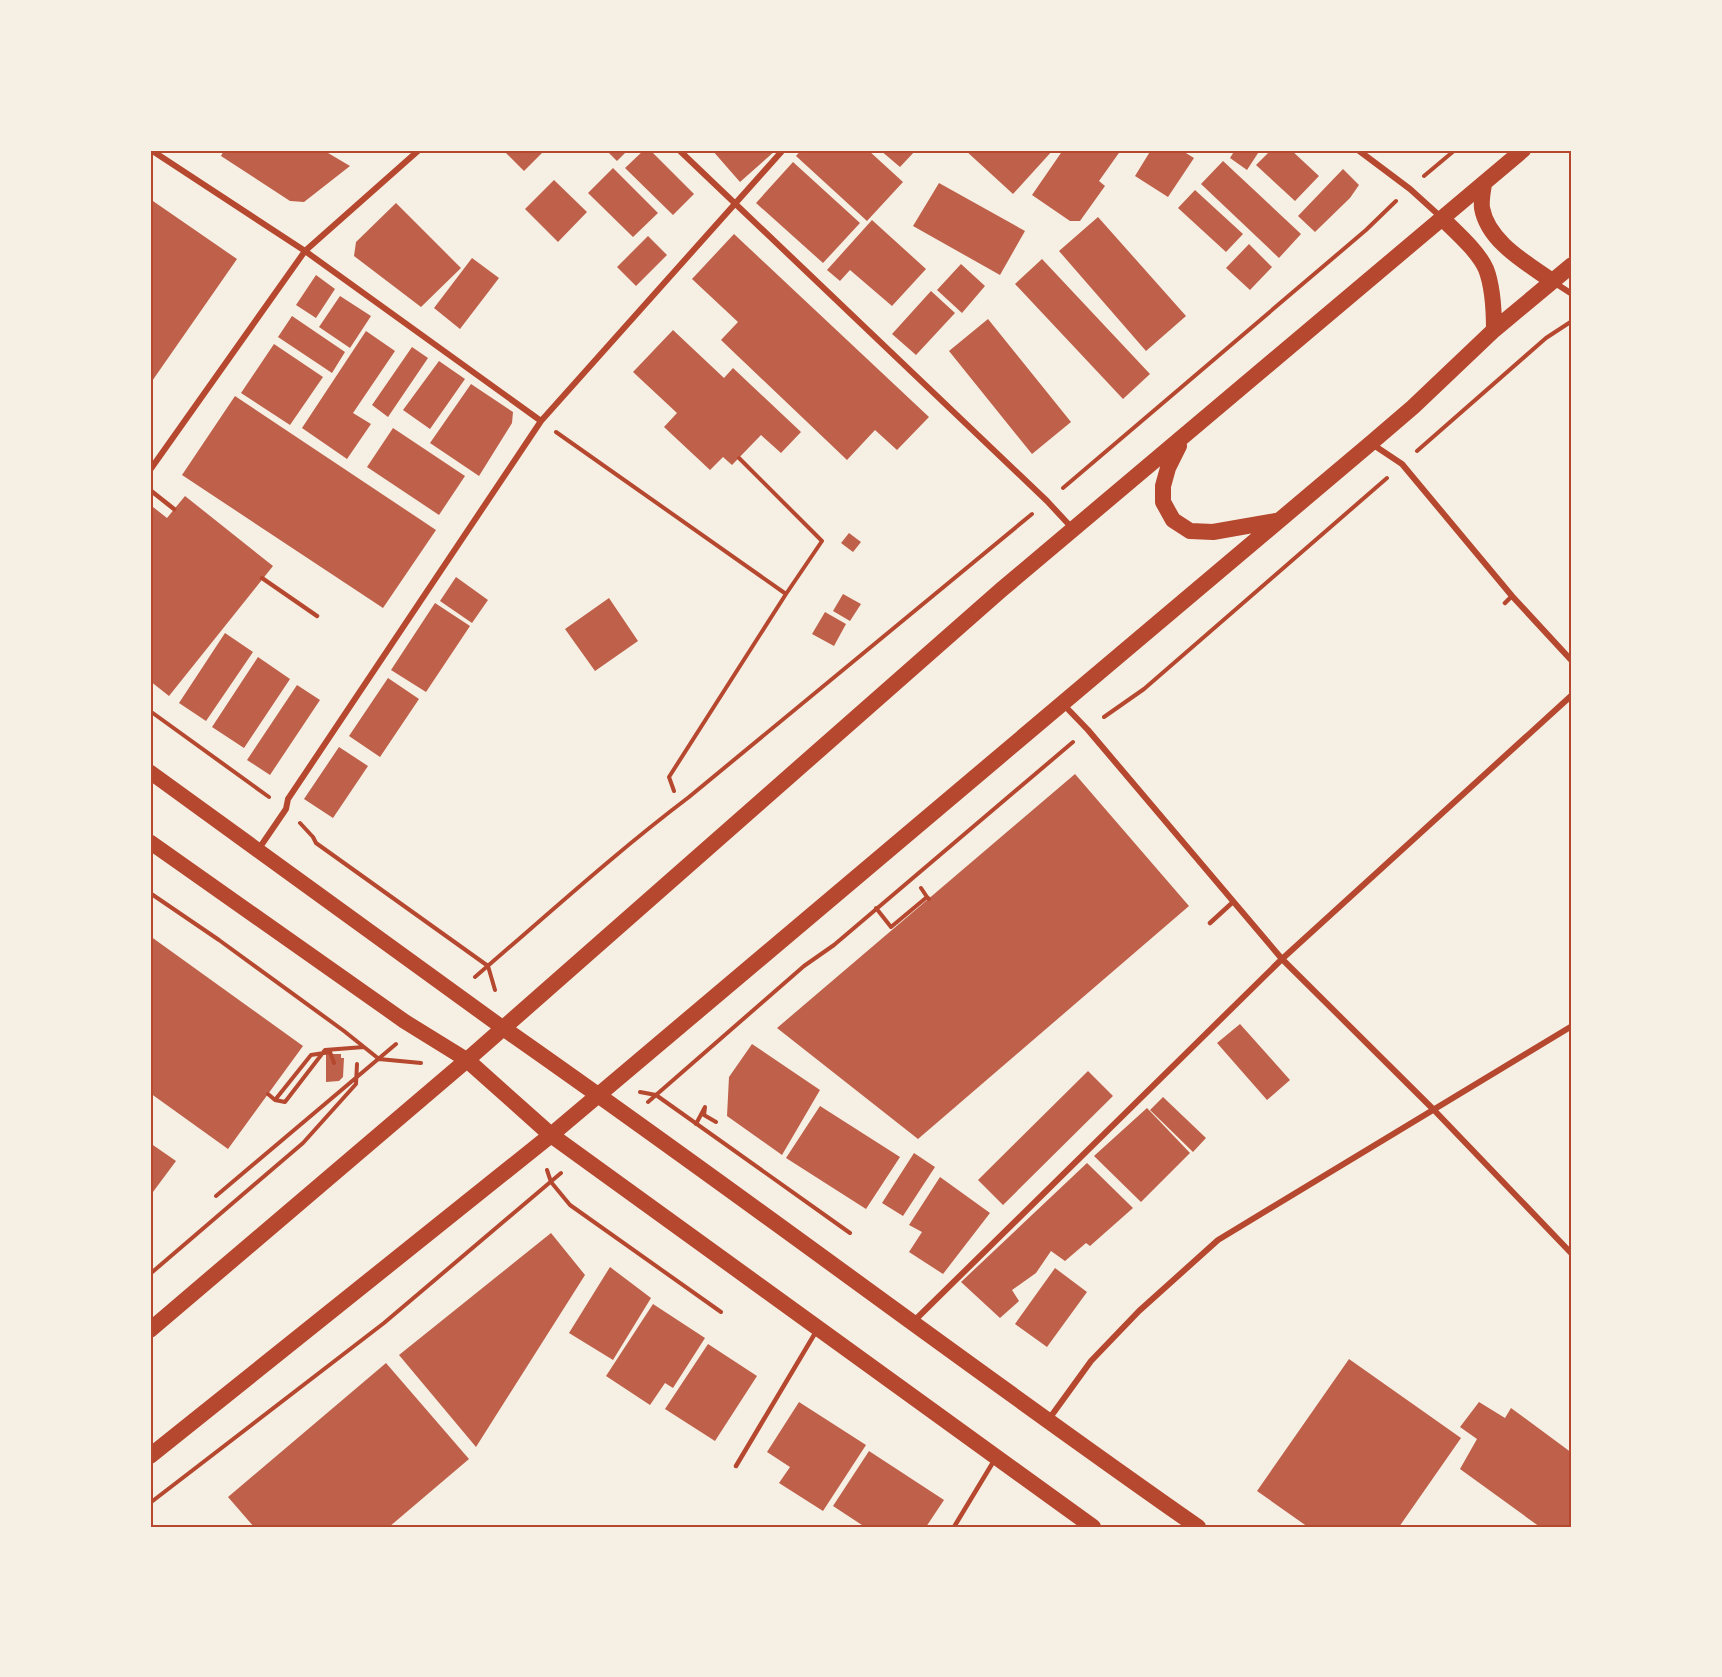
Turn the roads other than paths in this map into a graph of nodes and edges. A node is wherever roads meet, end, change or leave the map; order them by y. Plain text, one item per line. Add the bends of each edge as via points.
1 (151, 150) edge
2 (419, 150) edge
3 (679, 150) edge
4 (783, 150) edge
5 (1358, 150) edge
6 (1524, 150) edge
7 (1484, 184) junction
8 (735, 205) junction
9 (1443, 219) junction
10 (305, 251) junction
11 (1572, 265) edge
12 (1552, 281) junction
13 (1572, 294) edge
14 (1494, 330) junction
15 (541, 421) junction
16 (1184, 438) junction
17 (1371, 443) junction
18 (150, 470) edge
19 (150, 490) edge
20 (174, 509) dead end
21 (1280, 520) junction
22 (1073, 530) junction
23 (262, 578) dead end
24 (1512, 596) junction
25 (1505, 603) dead end
26 (316, 616) dead end
27 (1572, 661) edge
28 (1572, 695) edge
29 (1062, 703) junction
30 (150, 772) edge
31 (150, 842) edge
32 (258, 851) junction
33 (1233, 902) junction
34 (1210, 923) dead end
35 (1282, 959) junction
36 (1572, 1026) edge
37 (502, 1028) junction
38 (467, 1060) junction
39 (598, 1095) junction
40 (1434, 1110) junction
41 (550, 1135) junction
42 (1572, 1254) edge
43 (912, 1323) junction
44 (818, 1328) junction
45 (150, 1330) edge
46 (1047, 1422) junction
47 (150, 1456) edge
48 (996, 1457) junction
49 (736, 1466) dead end
50 (954, 1527) edge
51 (1093, 1527) edge
52 (1198, 1527) edge

1 - 10 street
2 - 10 street
3 - 8 street
4 - 8 street
5 - 9 street
6 - 7 highway
7 - 9 highway
7 - 12 highway via 1482,208 1491,229 1511,252
8 - 15 street
8 - 22 street
9 - 14 highway via 1486,268
9 - 16 highway
10 - 15 street
10 - 18 street
11 - 12 highway
12 - 13 street
12 - 14 highway
14 - 17 highway
15 - 32 street via 288,799 286,809
16 - 21 highway via 1167,468 1163,486 1163,502 1173,520 1190,531 1213,532
16 - 22 highway
17 - 21 highway
17 - 24 street via 1402,464
19 - 20 lane
21 - 29 highway
22 - 37 highway
23 - 26 lane
24 - 25 lane
24 - 27 street
28 - 35 street
29 - 33 street
29 - 39 highway
30 - 32 main road
31 - 38 main road via 404,1021
32 - 37 main road
33 - 34 lane
33 - 35 street
35 - 40 street
35 - 43 street
36 - 40 street
37 - 38 highway
37 - 39 highway
38 - 41 highway
38 - 45 highway
39 - 41 highway
39 - 43 highway
40 - 42 street
40 - 46 street via 1218,1240 1139,1311 1091,1361
41 - 44 highway
41 - 47 highway
43 - 46 highway
44 - 48 highway
44 - 49 lane
46 - 52 highway
48 - 50 lane
48 - 51 highway

